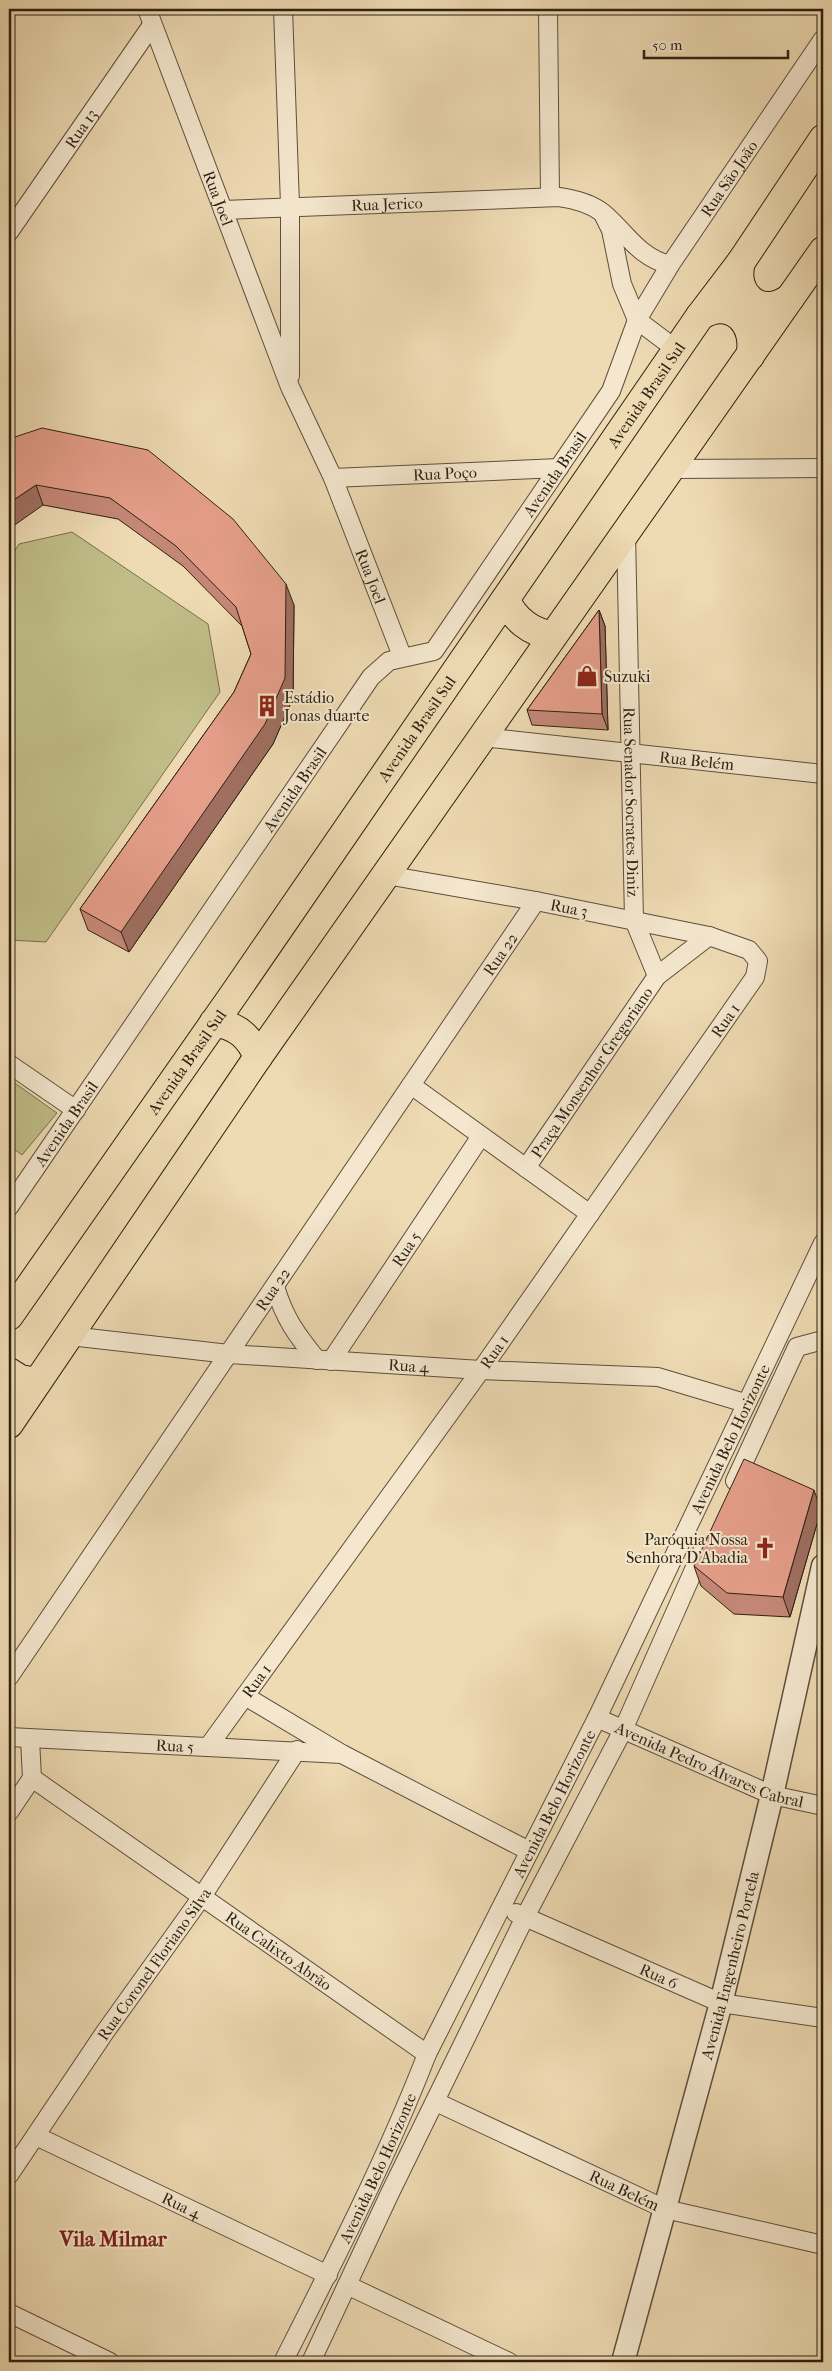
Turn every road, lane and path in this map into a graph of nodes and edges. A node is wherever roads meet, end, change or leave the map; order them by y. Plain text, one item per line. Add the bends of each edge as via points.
1 (283, 9) edge
2 (548, 9) edge
3 (149, 17) edge
4 (823, 39) edge
5 (823, 139) edge
6 (550, 196) junction
7 (290, 205) junction
8 (223, 210) junction
9 (601, 212) junction
10 (9, 232) edge
11 (823, 251) edge
12 (741, 262) junction
13 (670, 265) junction
14 (790, 298) junction
15 (700, 316) junction
16 (637, 320) junction
17 (677, 350) junction
18 (750, 356) junction
19 (290, 387) junction
20 (558, 468) junction
21 (823, 468) edge
22 (670, 469) junction
23 (333, 478) junction
24 (626, 532) junction
25 (505, 600) junction
26 (488, 626) junction
27 (552, 636) junction
28 (434, 651) junction
29 (402, 656) junction
30 (534, 661) junction
31 (454, 672) junction
32 (482, 737) junction
33 (631, 753) junction
34 (823, 774) edge
35 (386, 875) junction
36 (536, 901) junction
37 (634, 920) junction
38 (709, 936) junction
39 (749, 950) joint
40 (657, 976) junction
41 (234, 994) junction
42 (214, 1022) junction
43 (279, 1028) junction
44 (258, 1057) junction
45 (9, 1064) edge
46 (411, 1085) junction
47 (76, 1110) junction
48 (481, 1136) junction
49 (526, 1168) junction
50 (9, 1207) edge
51 (590, 1214) junction
52 (823, 1243) edge
53 (275, 1287) junction
54 (9, 1316) edge
55 (70, 1336) junction
56 (823, 1340) edge
57 (229, 1354) junction
58 (324, 1360) junction
59 (481, 1370) junction
60 (9, 1372) edge
61 (37, 1382) junction
62 (746, 1403) junction
63 (12, 1408) edge
64 (728, 1495) edge
65 (712, 1530) edge
66 (823, 1566) edge
67 (9, 1677) edge
68 (245, 1696) junction
69 (597, 1718) junction
70 (623, 1730) junction
71 (9, 1737) edge
72 (30, 1739) junction
73 (208, 1747) junction
74 (297, 1750) junction
75 (342, 1754) junction
76 (32, 1778) junction
77 (772, 1795) junction
78 (823, 1806) edge
79 (9, 1812) edge
80 (529, 1851) junction
81 (201, 1898) junction
82 (502, 1908) junction
83 (525, 1917) junction
84 (721, 2004) junction
85 (823, 2018) edge
86 (427, 2054) junction
87 (436, 2102) junction
88 (36, 2136) junction
89 (9, 2175) edge
90 (370, 2184) junction
91 (390, 2193) junction
92 (665, 2209) junction
93 (823, 2245) edge
94 (328, 2275) junction
95 (347, 2286) junction
96 (9, 2313) edge
97 (287, 2355) edge
98 (312, 2360) edge
99 (110, 2362) edge
100 (508, 2362) edge
101 (623, 2362) edge

1 - 7 street, Rua Joel
2 - 6 street
3 - 8 street, Rua Joel
3 - 10 street, Rua 13
4 - 13 street, Rua São João
5 - 12 main road, Avenida Brasil Sul
6 - 7 street, Rua Jerico
6 - 9 street via 572,199
7 - 8 street, Rua Jerico
7 - 19 street, Rua Joel
8 - 19 street, Rua Joel
9 - 13 street via 642,253
9 - 16 street via 611,230 617,267
11 - 14 main road
12 - 14 main road via 738,279 751,300 758,305 775,306
12 - 15 main road, Avenida Brasil Sul
13 - 16 street, Rua São João
14 - 18 main road
15 - 17 main road, Avenida Brasil Sul
15 - 18 main road via 715,310 738,315 749,329
16 - 17 street
16 - 20 street, Avenida Brasil via 610,391
17 - 25 main road, Avenida Brasil Sul
18 - 22 main road
19 - 23 street, Rua Joel
20 - 23 street, Rua Poço
20 - 28 street, Avenida Brasil
21 - 22 street
22 - 24 main road
23 - 29 street, Rua Joel
24 - 27 main road
24 - 33 street, Rua Senador Socrates Diniz
25 - 26 main road, Avenida Brasil Sul
25 - 27 main road via 523,625 537,633
26 - 30 main road via 516,637
26 - 31 main road, Avenida Brasil Sul
27 - 30 main road
28 - 29 street, Avenida Brasil
28 - 31 street
29 - 47 street, Avenida Brasil via 389,661 371,677
30 - 32 main road
31 - 41 main road, Avenida Brasil Sul
32 - 33 street, Rua Belém
32 - 35 main road
33 - 34 street, Rua Belém
33 - 37 street, Rua Senador Socrates Diniz
35 - 36 street, Rua 3
35 - 43 main road
36 - 37 street, Rua 3
36 - 46 street, Rua 22
37 - 38 street, Rua 3
37 - 40 street, Praça Monsenhor Gregoriano
38 - 39 street, Rua 3
38 - 40 street, Praça Monsenhor Gregoriano
39 - 51 street, Rua 1 via 758,961 755,977
40 - 49 street, Praça Monsenhor Gregoriano
41 - 42 main road, Avenida Brasil Sul
41 - 43 main road via 240,1007 251,1018
42 - 44 main road via 229,1025 242,1033
42 - 54 main road, Avenida Brasil Sul
43 - 44 main road
44 - 55 main road
45 - 47 street
46 - 48 street
46 - 53 street, Rua 22
47 - 50 street, Avenida Brasil
48 - 49 street
48 - 58 street, Rua 5
49 - 51 street
51 - 59 street, Rua 1
52 - 62 street, Avenida Belo Horizonte
53 - 57 street, Rua 22
53 - 58 street via 293,1330
55 - 57 street, Rua 4
55 - 61 main road
56 - 64 street, Avenida Belo Horizonte via 797,1347
57 - 58 street, Rua 4
57 - 67 street, Rua 22
58 - 59 street, Rua 4
59 - 62 street, Rua 4 via 658,1377
59 - 68 street, Rua 1
60 - 61 main road via 20,1379
61 - 63 main road
62 - 69 street, Avenida Belo Horizonte
65 - 70 street, Avenida Belo Horizonte
66 - 77 street, Avenida Engenheiro Portela
68 - 73 street, Rua 1
68 - 75 street, Rua 5
69 - 70 street, Avenida Pedro Álvares Cabral
69 - 80 street, Avenida Belo Horizonte
70 - 77 street, Avenida Pedro Álvares Cabral
70 - 83 street, Avenida Belo Horizonte
71 - 72 street, Rua 5
72 - 73 street, Rua 5
72 - 76 street
73 - 74 street, Rua 5
74 - 75 street, Rua 5
74 - 81 street, Rua Coronel Floriano Silva
75 - 80 street, Rua 5
76 - 79 street
76 - 81 street, Rua Calixto Abrão
77 - 78 street, Avenida Pedro Álvares Cabral
77 - 84 street, Avenida Engenheiro Portela
80 - 82 street, Avenida Belo Horizonte
81 - 86 street, Rua Calixto Abrão
81 - 88 street, Rua Coronel Floriano Silva via 105,2032
82 - 83 street, Rua 6
82 - 86 street, Avenida Belo Horizonte
83 - 84 street, Rua 6
83 - 87 street, Avenida Belo Horizonte
84 - 85 street, Rua 6
84 - 92 street, Avenida Engenheiro Portela
86 - 90 street, Avenida Belo Horizonte
87 - 91 street, Avenida Belo Horizonte
87 - 92 street, Rua Belém
88 - 89 street, Rua Coronel Floriano Silva
88 - 94 street, Rua 4
90 - 91 street
90 - 94 street, Avenida Belo Horizonte
91 - 95 street, Avenida Belo Horizonte
92 - 93 street, Rua Belém
92 - 101 street, Avenida Engenheiro Portela
94 - 97 street, Avenida Belo Horizonte
95 - 98 street, Avenida Belo Horizonte
95 - 100 street
96 - 99 street
97 - 98 street

